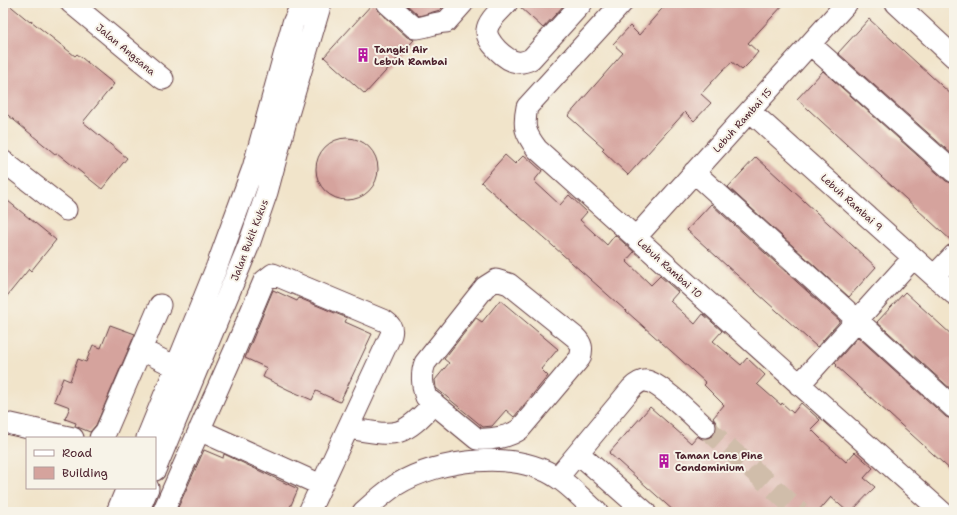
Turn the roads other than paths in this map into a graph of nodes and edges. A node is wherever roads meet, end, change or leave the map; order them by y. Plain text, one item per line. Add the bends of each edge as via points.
1 (71, 3) edge
2 (302, 3) edge
3 (321, 3) edge
4 (387, 3) edge
5 (463, 3) edge
6 (507, 3) edge
7 (582, 3) edge
8 (622, 3) edge
9 (847, 3) edge
10 (896, 3) edge
11 (810, 44) junction
12 (954, 57) edge
13 (163, 79) dead end
14 (750, 111) junction
15 (3, 161) edge
16 (694, 172) junction
17 (954, 172) edge
18 (66, 210) dead end
19 (636, 237) junction
20 (954, 255) edge
21 (913, 258) junction
22 (934, 276) junction
23 (954, 294) edge
24 (160, 305) dead end
25 (858, 320) junction
26 (142, 350) junction
27 (185, 372) junction
28 (799, 385) junction
29 (434, 403) junction
30 (954, 408) edge
31 (11, 424) dead end
32 (705, 427) tunnel mouth
33 (348, 428) junction
34 (199, 430) junction
35 (69, 437) edge
36 (101, 437) edge
37 (148, 437) edge
38 (578, 453) junction
39 (156, 467) edge
40 (558, 477) junction
41 (321, 485) junction
42 (127, 489) edge
43 (148, 489) edge
44 (954, 508) edge
45 (117, 512) edge
46 (138, 512) edge
47 (163, 512) edge
48 (309, 512) edge
49 (363, 512) edge
50 (597, 512) edge
51 (644, 512) edge
52 (942, 512) edge
53 (948, 512) edge

1 - 13 street, Jalan Angsana
2 - 27 street, Jalan Bukit Kukus via 293,23 253,168
3 - 27 street, Jalan Bukit Kukus via 267,192 248,247
4 - 5 street via 414,28 425,28 435,22 446,22
6 - 7 street via 491,21 487,28 487,36 489,42 509,59 525,62 531,59
8 - 19 street, Lebuh Rambai 10 via 527,107 524,123 527,136 537,149
9 - 11 street, Lebuh Rambai 15
10 - 12 street
11 - 14 street, Lebuh Rambai 15
11 - 17 street
14 - 16 street, Lebuh Rambai 15
14 - 21 street, Lebuh Rambai 9
15 - 18 street
16 - 19 street, Lebuh Rambai 15
16 - 25 street
19 - 28 street, Lebuh Rambai 10
20 - 22 street
21 - 22 street, Lebuh Rambai 9
21 - 25 street
22 - 23 street, Lebuh Rambai 9
24 - 26 street
25 - 28 street
25 - 30 street
26 - 27 street
26 - 36 street via 106,431
27 - 37 street, Jalan Bukit Kukus
27 - 39 street, Jalan Bukit Kukus
28 - 52 street, Lebuh Rambai 10
29 - 29 street via 426,397 423,390 425,363 490,282 503,281 509,284 581,344 583,350 580,358 515,433 485,440 477,438
29 - 33 street via 406,430 382,434
31 - 35 street
32 - 38 street via 656,384 645,381 631,389
33 - 34 street via 391,336 390,324 273,274 264,281
33 - 41 street
34 - 41 street
34 - 47 street
38 - 40 street
38 - 51 street
40 - 49 street via 518,462 488,460 454,464 425,471 397,484
40 - 50 street
41 - 48 street
42 - 45 street
43 - 46 street
44 - 53 street

